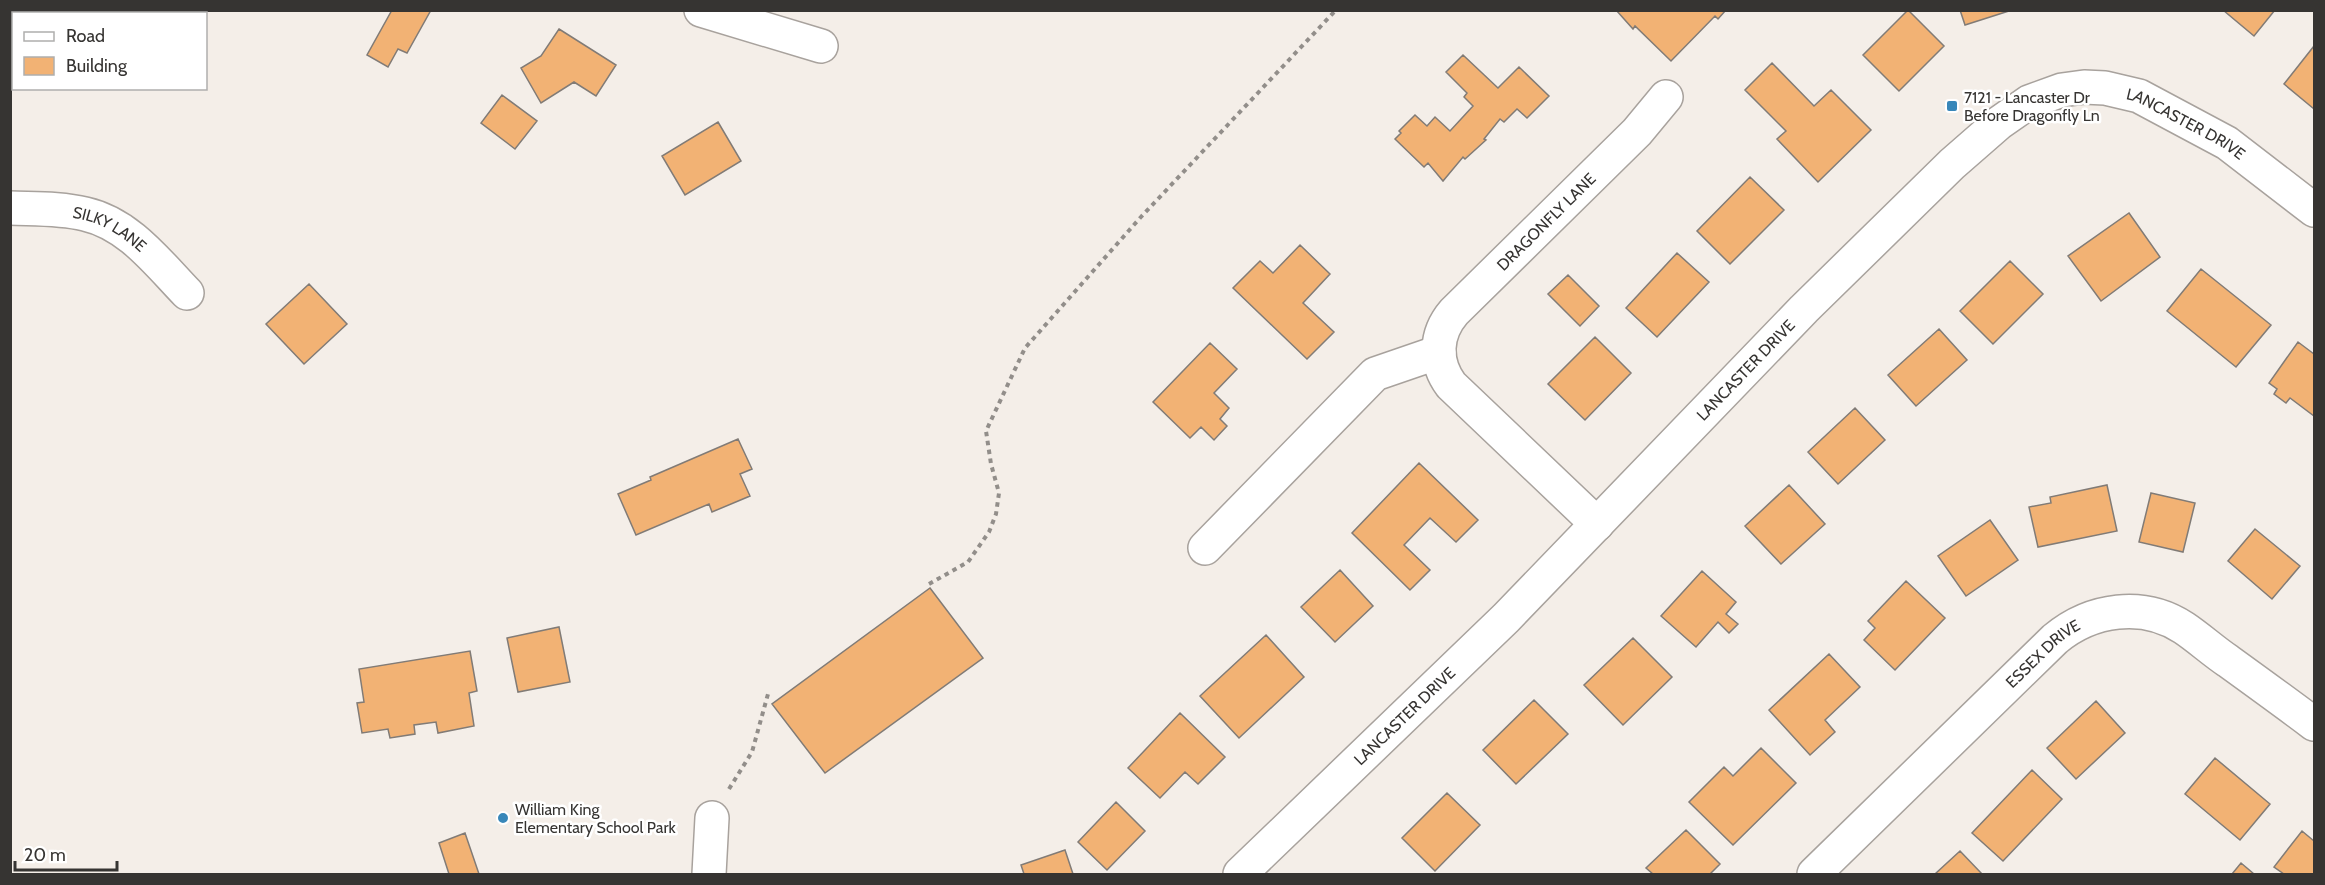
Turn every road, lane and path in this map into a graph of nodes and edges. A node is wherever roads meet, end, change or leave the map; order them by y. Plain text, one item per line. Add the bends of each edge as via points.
1 (701, 10) edge
2 (1335, 10) edge
3 (821, 46) dead end
4 (1666, 96) dead end
5 (10, 208) edge
6 (2314, 210) edge
7 (187, 294) dead end
8 (1439, 352) junction
9 (1597, 524) junction
10 (1205, 548) dead end
11 (929, 584) dead end
12 (768, 694) dead end
13 (2314, 724) edge
14 (712, 818) joint
15 (709, 874) edge
16 (1239, 874) edge
17 (1814, 874) edge

1 - 3 street
2 - 11 path via 1140,218 1025,348 986,431 999,493 989,532 968,562
4 - 8 street, DRAGONFLY LANE via 1637,132 1454,312 1441,335
5 - 7 street, SILKY LANE via 74,212 105,221 134,239
6 - 9 street, LANCASTER DRIVE via 2227,142 2139,96 2084,87 2029,102 1999,123 1927,188
8 - 9 street via 1442,370 1451,385
8 - 10 street via 1375,374
9 - 16 street, LANCASTER DRIVE via 1506,618
12 - 14 path via 752,752
13 - 17 street, ESSEX DRIVE via 2173,623 2142,612 2098,615 2055,639
14 - 15 street

